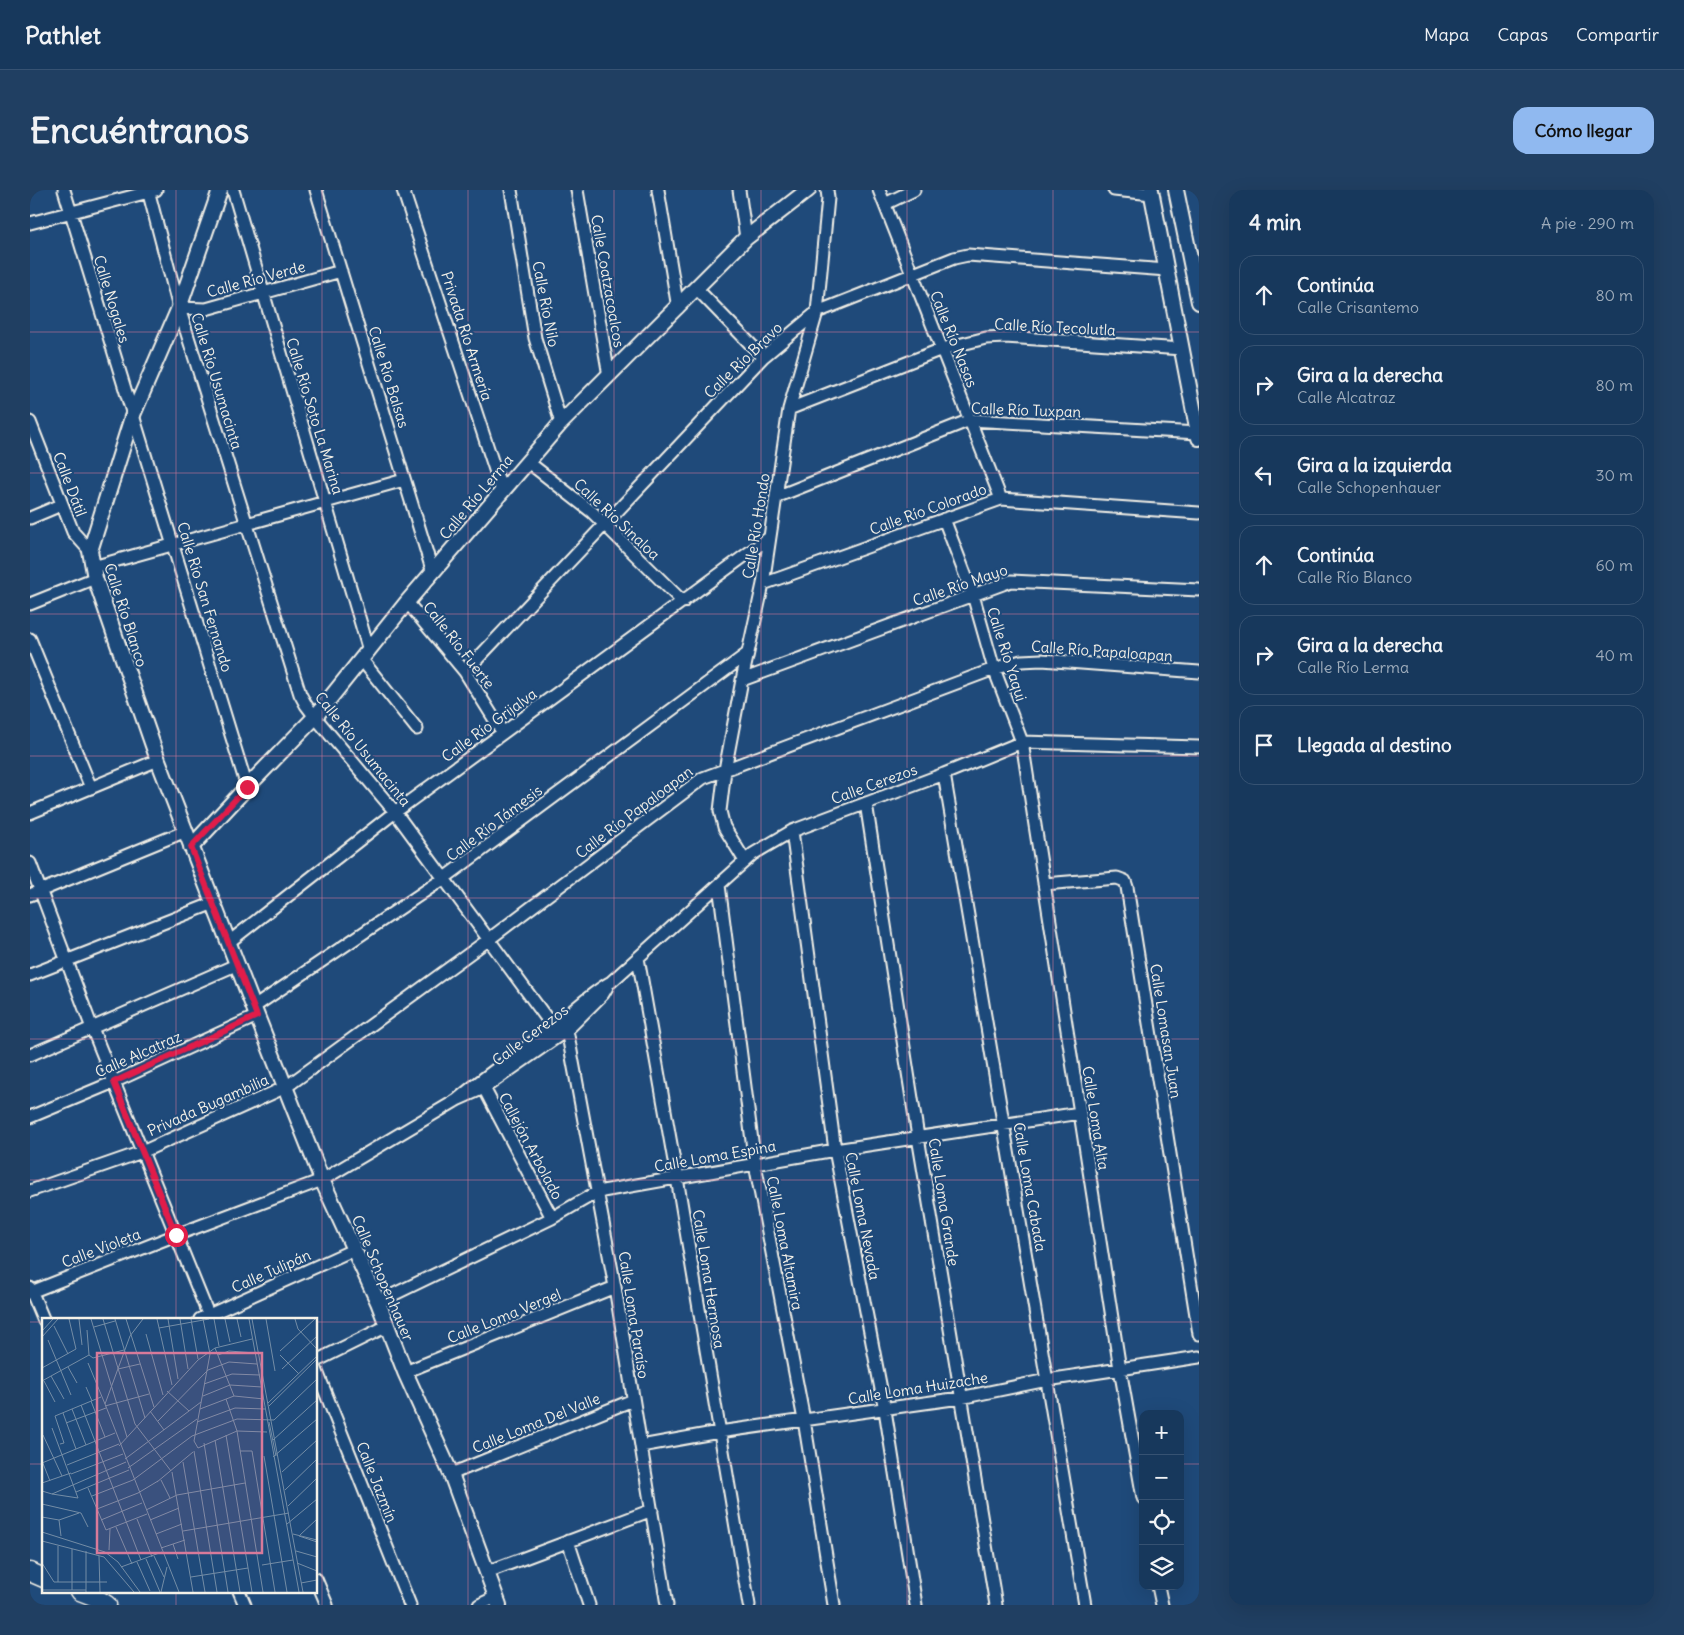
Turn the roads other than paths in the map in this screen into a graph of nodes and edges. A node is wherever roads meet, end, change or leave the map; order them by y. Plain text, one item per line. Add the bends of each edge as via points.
1 (64, 190) edge
2 (220, 190) edge
3 (233, 190) edge
4 (316, 190) edge
5 (403, 190) edge
6 (511, 190) edge
7 (577, 190) edge
8 (658, 190) edge
9 (739, 190) edge
10 (808, 190) edge
11 (827, 190) edge
12 (879, 190) edge
13 (914, 190) edge
14 (1114, 190) edge
15 (1176, 190) edge
16 (151, 191) edge
17 (1151, 192) edge
18 (886, 204) junction
19 (70, 212) junction
20 (30, 222) edge
21 (746, 238) junction
22 (1167, 270) junction
23 (341, 271) junction
24 (912, 274) junction
25 (696, 289) junction
26 (262, 293) junction
27 (1199, 302) edge
28 (179, 308) junction
29 (678, 308) junction
30 (817, 312) junction
31 (942, 349) junction
32 (1182, 349) junction
33 (763, 356) junction
34 (609, 376) junction
35 (789, 409) junction
36 (132, 417) junction
37 (970, 420) junction
38 (30, 422) edge
39 (561, 423) junction
40 (1198, 436) edge
41 (528, 462) junction
42 (404, 480) junction
43 (502, 490) junction
44 (776, 497) junction
45 (1002, 499) junction
46 (325, 502) junction
47 (61, 505) junction
48 (1199, 513) edge
49 (30, 518) edge
50 (944, 519) junction
51 (246, 524) junction
52 (604, 524) junction
53 (770, 538) junction
54 (173, 544) junction
55 (90, 551) junction
56 (94, 572) junction
57 (433, 573) junction
58 (762, 584) junction
59 (1199, 590) edge
60 (972, 595) junction
61 (407, 602) junction
62 (683, 602) junction
63 (30, 604) edge
64 (30, 639) edge
65 (747, 654) junction
66 (365, 655) junction
67 (994, 669) junction
68 (465, 672) junction
69 (1199, 672) edge
70 (742, 680) junction
71 (315, 717) junction
72 (418, 729) dead end
73 (504, 733) junction
74 (1022, 742) junction
75 (1199, 747) edge
76 (158, 760) junction
77 (726, 770) junction
78 (944, 774) junction
79 (247, 787) junction
80 (91, 788) junction
81 (866, 803) junction
82 (395, 812) junction
83 (30, 813) edge
84 (792, 831) junction
85 (186, 832) junction
86 (191, 847) junction
87 (745, 861) junction
88 (30, 863) edge
89 (443, 879) junction
90 (1044, 884) junction
91 (719, 885) junction
92 (35, 893) edge
93 (214, 903) junction
94 (488, 940) junction
95 (229, 942) junction
96 (638, 958) junction
97 (67, 960) junction
98 (238, 964) junction
99 (30, 975) edge
100 (611, 982) junction
101 (256, 1012) junction
102 (553, 1027) junction
103 (92, 1028) junction
104 (567, 1030) junction
105 (30, 1055) edge
106 (114, 1082) junction
107 (286, 1087) junction
108 (484, 1088) junction
109 (457, 1100) junction
110 (1080, 1113) junction
111 (30, 1117) edge
112 (1004, 1123) junction
113 (918, 1137) junction
114 (835, 1150) junction
115 (142, 1152) junction
116 (755, 1164) junction
117 (677, 1178) junction
118 (322, 1180) junction
119 (30, 1191) edge
120 (597, 1192) junction
121 (552, 1218) junction
122 (176, 1235) junction
123 (355, 1249) junction
124 (615, 1287) junction
125 (31, 1290) edge
126 (378, 1302) junction
127 (43, 1318) edge
128 (206, 1318) edge
129 (387, 1326) junction
130 (1199, 1334) edge
131 (1199, 1357) edge
132 (318, 1360) edge
133 (1120, 1369) junction
134 (405, 1372) junction
135 (318, 1375) edge
136 (1047, 1380) junction
137 (960, 1398) junction
138 (632, 1400) junction
139 (885, 1410) junction
140 (804, 1420) junction
141 (719, 1432) junction
142 (641, 1446) junction
143 (451, 1474) junction
144 (1139, 1476) edge
145 (652, 1510) junction
146 (568, 1541) junction
147 (30, 1572) edge
148 (487, 1572) junction
149 (42, 1577) edge
150 (318, 1584) edge
151 (1159, 1590) edge
152 (83, 1592) edge
153 (239, 1592) edge
154 (498, 1601) edge
155 (107, 1605) edge
156 (245, 1605) edge
157 (327, 1605) edge
158 (410, 1605) edge
159 (479, 1605) edge
160 (589, 1605) edge
161 (667, 1605) edge
162 (748, 1605) edge
163 (834, 1605) edge
164 (916, 1605) edge
165 (996, 1605) edge
166 (1085, 1605) edge
167 (1162, 1605) edge

1 - 19 street, Calle Nogales
2 - 28 street, Calle Río Blanco
3 - 26 street, Calle Río Soto La Marina
4 - 23 street, Calle Río Balsas
5 - 43 street, Privada Río Armería
6 - 39 street, Calle Río Nilo via 535,338
7 - 34 street, Calle Coatzacoalcos
8 - 29 street
9 - 21 street
10 - 21 street, Calle Río Lerma
11 - 30 street, Calle Río Hondo
12 - 18 street, Calle Río Nasas
13 - 18 street
14 - 17 street
15 - 27 street
16 - 19 street
16 - 28 street, Calle Río Usumacinta
17 - 22 street
18 - 24 street, Calle Río Nasas
19 - 20 street
19 - 36 street, Calle Nogales
21 - 25 street, Calle Río Lerma
22 - 24 street, Calle Río Bravo via 968,255
22 - 32 street
23 - 26 street, Calle Río Verde
23 - 42 street, Calle Río Balsas
24 - 30 street, Calle Río Bravo
24 - 31 street, Calle Río Nasas
25 - 29 street, Calle Río Lerma
25 - 33 street
26 - 28 street, Calle Río Verde via 206,309
26 - 46 street, Calle Río Soto La Marina
28 - 36 street, Calle Río Blanco
28 - 51 street, Calle Río Usumacinta
29 - 34 street, Calle Río Lerma
30 - 33 street, Calle Río Bravo
30 - 35 street, Calle Río Hondo
31 - 32 street, Calle Río Tecolutla via 986,338 1005,337
31 - 35 street, Calle Río Tecolutla
31 - 37 street, Calle Río Nasas
32 - 40 street
33 - 52 street, Calle Río Bravo
34 - 39 street, Calle Río Lerma
35 - 44 street, Calle Río Hondo
36 - 54 street, Calle Río San Fernando
36 - 55 street, Calle Río Blanco
37 - 40 street, Calle Río Tuxpan
37 - 44 street, Calle Río Tuxpan
37 - 45 street, Calle Río Nasas
38 - 47 street, Calle Dátil
39 - 41 street, Calle Río Lerma
41 - 43 street, Calle Río Lerma
41 - 52 street, Calle Río Sinaloa
42 - 46 street
42 - 57 street, Calle Río Balsas
43 - 57 street, Calle Río Lerma
44 - 53 street, Calle Río Hondo
45 - 48 street, Calle Río Colorado
45 - 50 street, Calle Río Colorado
46 - 51 street
46 - 66 street, Calle Río Soto La Marina
47 - 49 street
47 - 55 street, Calle Dátil via 72,532
50 - 58 street, Calle Río Colorado
50 - 60 street, Calle Río Yaqui
51 - 54 street
51 - 71 street, Calle Río Usumacinta via 300,694
52 - 62 street, Calle Río Sinaloa
52 - 68 street, Calle Río Bravo
53 - 58 street, Calle Río Hondo
53 - 62 street, Calle Río Grijalva
54 - 56 street
54 - 79 street, Calle Río San Fernando
55 - 56 street, Calle Río Blanco
56 - 63 street
56 - 76 street, Calle Río Blanco
57 - 61 street, Calle Río Lerma
58 - 65 street, Calle Río Hondo
59 - 60 street, Calle Río Mayo via 1011,581
60 - 67 street, Calle Río Yaqui
60 - 70 street, Calle Río Mayo
61 - 66 street, Calle Río Lerma
61 - 68 street, Calle Río Fuerte
62 - 73 street, Calle Río Grijalva
64 - 80 street
65 - 70 street, Calle Río Hondo
65 - 89 street, Calle Río Támesis
66 - 71 street, Calle Río Lerma
66 - 72 street
67 - 69 street, Calle Río Papaloapan via 1021,661 1042,660
67 - 74 street, Calle Río Yaqui
67 - 77 street, Calle Río Papaloapan
68 - 73 street, Calle Río Fuerte
70 - 77 street, Calle Río Hondo
71 - 79 street, Calle Río Lerma
71 - 82 street, Calle Río Usumacinta
73 - 82 street, Calle Río Grijalva
74 - 75 street, Calle Cerezos
74 - 78 street, Calle Cerezos
74 - 90 street, Calle Loma Alta
76 - 80 street
76 - 85 street, Calle Río Blanco
77 - 87 street, Calle Río Hondo via 720,812 724,826
77 - 94 street, Calle Río Papaloapan via 703,778
78 - 81 street, Calle Cerezos
78 - 112 street, Calle Loma Cabada
79 - 86 street, Calle Río Lerma
80 - 83 street
81 - 84 street, Calle Cerezos
81 - 113 street, Calle Loma Grande
82 - 89 street, Calle Río Usumacinta
82 - 95 street, Calle Río Grijalva
84 - 87 street, Calle Cerezos
84 - 114 street, Calle Loma Nevada
85 - 86 street, Calle Río Blanco
85 - 92 street
86 - 93 street, Calle Río Blanco
87 - 91 street, Calle Cerezos
88 - 92 street
89 - 94 street, Calle Río Usumacinta
89 - 101 street, Calle Río Támesis
90 - 110 street, Calle Loma Alta
90 - 130 street, Calle Lomasan Juan via 1118,878 1125,881
91 - 96 street, Calle Cerezos
91 - 116 street, Calle Loma Altamira
92 - 97 street
93 - 95 street, Calle Río Blanco
93 - 97 street
94 - 102 street, Calle Río Usumacinta
94 - 107 street, Calle Río Papaloapan
95 - 98 street, Calle Río Blanco
96 - 100 street, Calle Cerezos
96 - 117 street, Calle Loma Hermosa
97 - 99 street
97 - 103 street
98 - 101 street, Calle Schopenhauer
98 - 103 street
100 - 102 street, Calle Cerezos via 597,989
100 - 104 street, Calle Cerezos
101 - 106 street, Calle Alcatraz
101 - 107 street, Calle Schopenhauer
102 - 109 street, Calle Cerezos
103 - 105 street
103 - 106 street
104 - 108 street, Calle Cerezos
104 - 120 street, Calle Loma Paraíso
106 - 111 street, Calle Alcatraz
106 - 115 street
107 - 115 street, Privada Bugambilia
107 - 118 street, Calle Schopenhauer
108 - 109 street, Calle Cerezos
108 - 121 street, Callejón Arbolado
109 - 118 street, Calle Cerezos
110 - 112 street, Calle Loma Espina
110 - 133 street, Calle Loma Alta
112 - 113 street, Calle Loma Espina
112 - 136 street, Calle Loma Cabada
113 - 114 street, Calle Loma Espina
113 - 137 street, Calle Loma Grande
114 - 116 street, Calle Loma Espina
114 - 139 street, Calle Loma Nevada
115 - 119 street, Privada Bugambilia
115 - 122 street
116 - 117 street, Calle Loma Espina
116 - 140 street, Calle Loma Altamira
117 - 120 street, Calle Loma Espina
117 - 141 street, Calle Loma Hermosa
118 - 122 street, Calle Violeta
118 - 123 street, Calle Schopenhauer
120 - 121 street, Calle Loma Espina
120 - 124 street, Calle Loma Paraíso
121 - 126 street, Calle Loma Espina
122 - 125 street, Calle Violeta
122 - 128 street
123 - 126 street, Calle Schopenhauer
123 - 128 street, Calle Tulipán
124 - 134 street, Calle Loma Vergel
124 - 138 street, Calle Loma Paraíso
125 - 127 street
126 - 129 street, Calle Schopenhauer
129 - 132 street
129 - 134 street, Calle Schopenhauer
131 - 133 street, Calle Loma Huizache
133 - 136 street, Calle Loma Huizache
133 - 144 street, Calle Loma Alta
134 - 143 street, Calle Schopenhauer
135 - 158 street, Calle Jazmín
136 - 137 street, Calle Loma Huizache
136 - 166 street, Calle Loma Cabada
137 - 139 street, Calle Loma Huizache
137 - 165 street, Calle Loma Grande
138 - 142 street, Calle Loma Paraíso
138 - 143 street, Calle Loma Del Valle
139 - 140 street, Calle Loma Huizache
139 - 164 street, Calle Loma Nevada
140 - 141 street, Calle Loma Huizache
140 - 163 street, Calle Loma Altamira
141 - 142 street, Calle Loma Huizache
141 - 162 street, Calle Loma Hermosa
142 - 145 street, Calle Loma Paraíso
143 - 148 street, Calle Schopenhauer
145 - 146 street
145 - 161 street, Calle Loma Paraíso
146 - 148 street
146 - 160 street
147 - 149 main road
148 - 154 street, Calle Schopenhauer
150 - 157 street
151 - 167 street
152 - 155 main road
153 - 156 street
154 - 159 street

